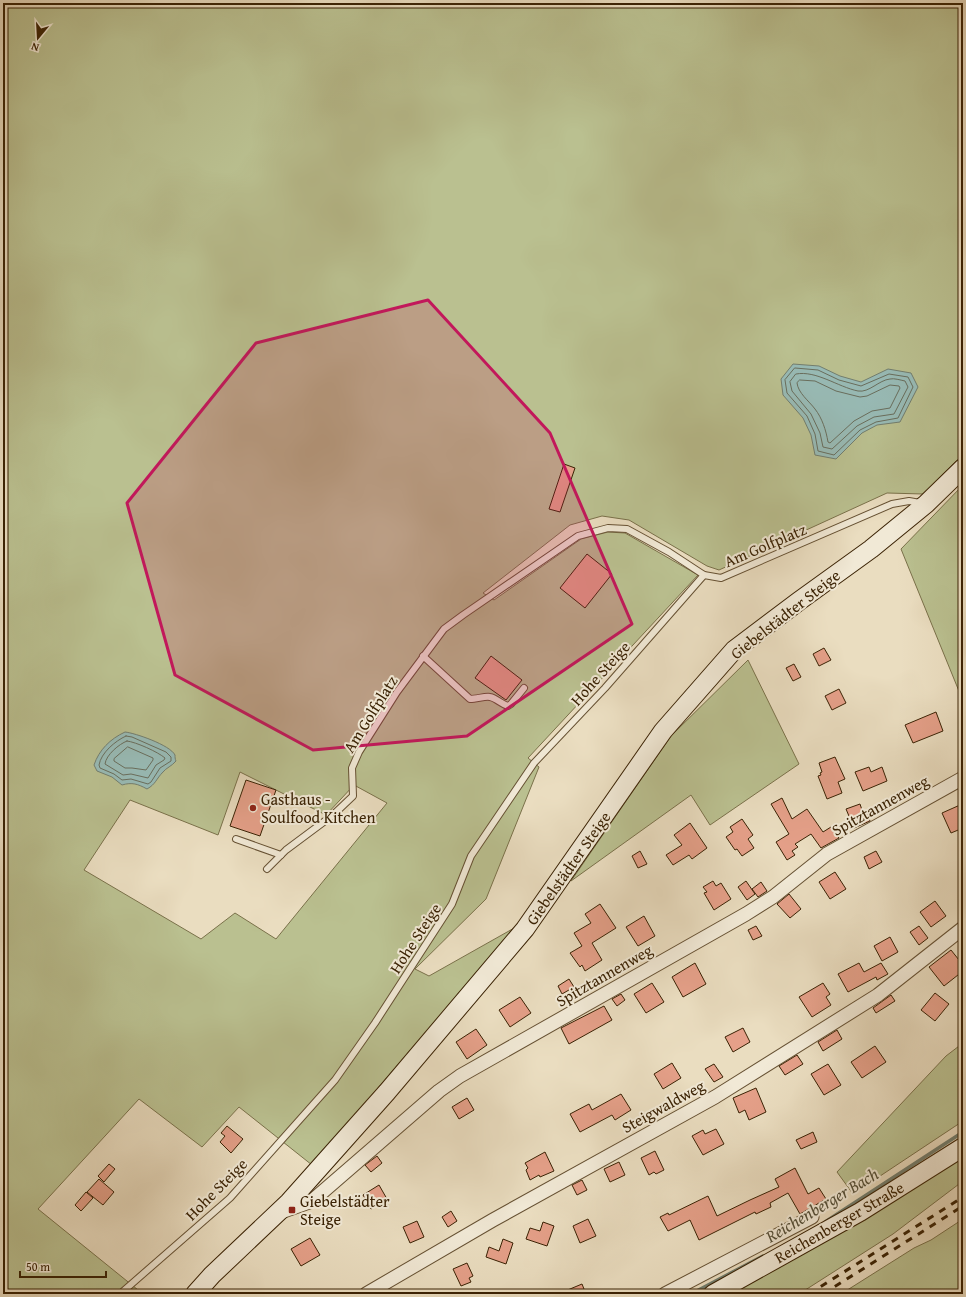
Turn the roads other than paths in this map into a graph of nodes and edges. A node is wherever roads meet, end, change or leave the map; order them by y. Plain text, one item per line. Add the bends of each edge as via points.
1 (963, 468) edge
2 (926, 504) junction
3 (704, 575) junction
4 (423, 656) junction
5 (524, 688) dead end
6 (963, 778) edge
7 (236, 839) dead end
8 (281, 855) junction
9 (267, 869) dead end
10 (963, 928) edge
11 (963, 1147) edge
12 (274, 1216) junction
13 (812, 1217) dead end
14 (120, 1294) edge
15 (195, 1294) edge
16 (366, 1294) edge
17 (665, 1294) edge
18 (713, 1294) edge

1 - 2 main road, Giebelstädter Steige
2 - 3 lane, Am Golfplatz via 909,501 892,504 721,578
2 - 12 main road, Giebelstädter Steige via 871,549 734,650 663,731 525,929 387,1092
3 - 4 lane, Am Golfplatz via 627,529 608,528 578,536 444,629
3 - 14 lane, Hohe Steige via 605,688 534,762 471,856 452,904 335,1080 230,1198
4 - 5 lane via 470,699 491,697 508,706
4 - 8 lane, Am Golfplatz via 359,752 352,768 353,796 333,815
6 - 12 street, Spitztannenweg via 826,854 773,897 746,914 460,1076 439,1091 312,1201
7 - 8 lane
8 - 9 lane, Am Golfplatz
10 - 16 street, Steigwaldweg via 878,995 715,1097 493,1220
11 - 18 main road, Reichenberger Straße via 860,1212
12 - 15 main road, Giebelstädter Steige
13 - 17 street, Reichenberger Straße

